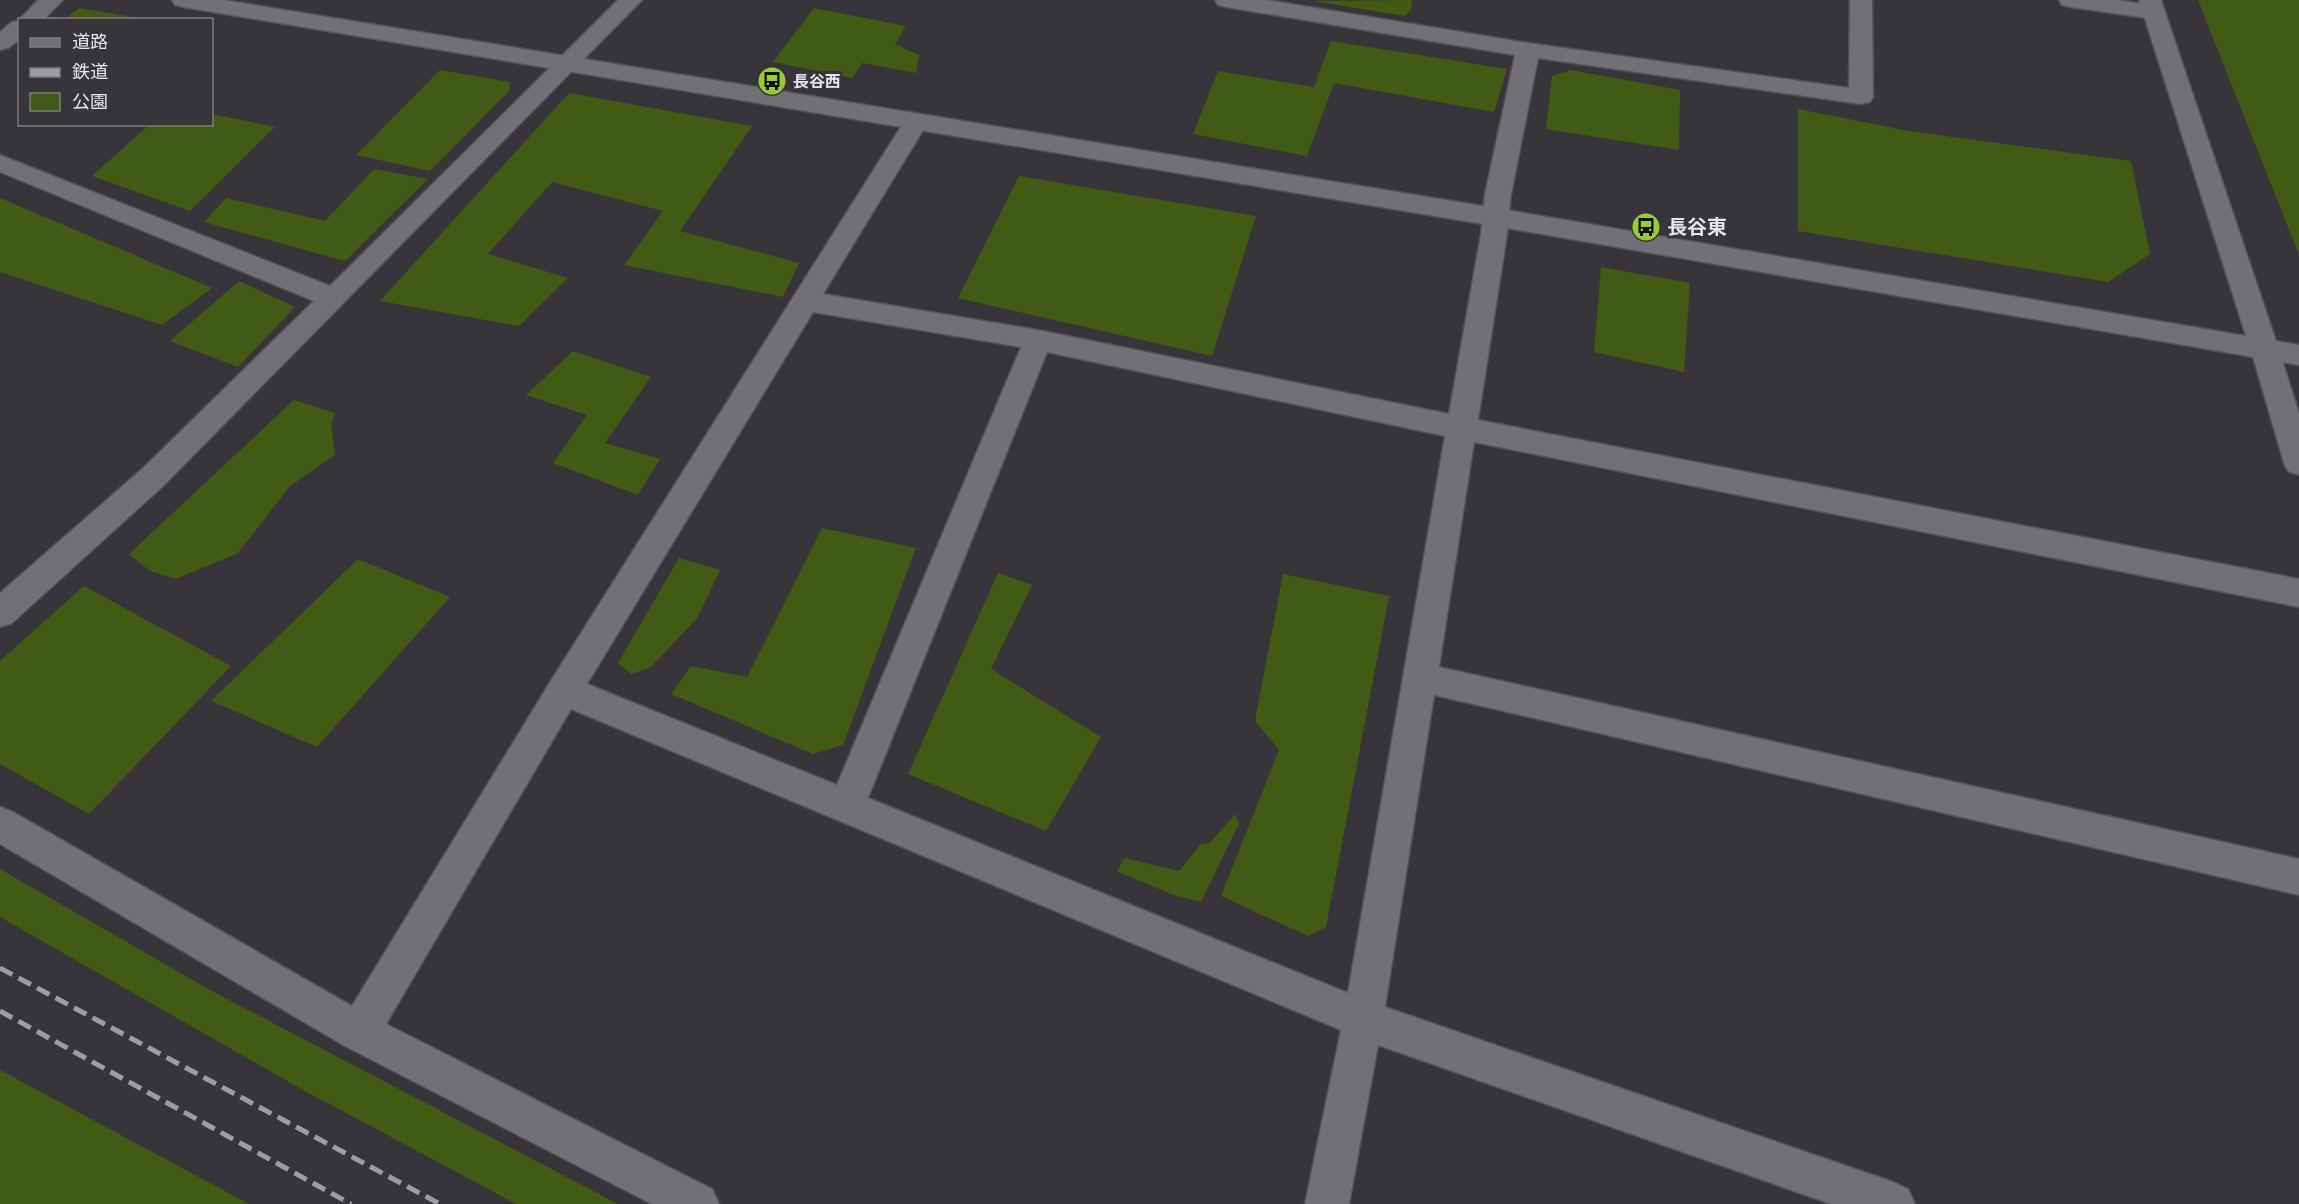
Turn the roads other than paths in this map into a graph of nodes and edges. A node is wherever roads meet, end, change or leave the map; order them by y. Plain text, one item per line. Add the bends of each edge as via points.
1 (52, 0) edge
2 (183, 0) edge
3 (631, 0) edge
4 (1226, 0) edge
5 (1861, 0) edge
6 (2070, 0) edge
7 (1279, 4) edge
8 (2152, 6) edge
9 (31, 18) edge
10 (18, 29) edge
11 (0, 43) edge
12 (1528, 50) junction
13 (570, 62) junction
14 (915, 122) junction
15 (0, 163) edge
16 (1495, 217) junction
17 (334, 298) junction
18 (805, 301) junction
19 (1038, 340) junction
20 (2265, 350) junction
21 (2299, 355) edge
22 (1461, 428) junction
23 (2299, 463) edge
24 (2299, 593) edge
25 (0, 613) edge
26 (1419, 677) junction
27 (564, 690) junction
28 (846, 808) junction
29 (0, 824) edge
30 (2299, 877) edge
31 (1363, 1019) junction
32 (359, 1032) junction
33 (697, 1204) edge
34 (1327, 1204) edge
35 (1893, 1204) edge

1 - 9 street
2 - 13 street
3 - 13 street
4 - 7 street
5 - 12 street via 1861,97
6 - 8 street
7 - 12 street
8 - 20 street
10 - 11 street
12 - 16 street
13 - 14 street
13 - 17 street
14 - 16 street
14 - 18 street
15 - 17 street
16 - 20 street
16 - 22 street
17 - 25 street via 152,478
18 - 19 street
18 - 27 street
19 - 22 street
19 - 28 street
20 - 21 street
20 - 23 street
22 - 24 street
22 - 26 street
26 - 30 street
26 - 31 street
27 - 28 street
27 - 32 street
28 - 31 street
29 - 32 street
31 - 34 street
31 - 35 street
32 - 33 street

